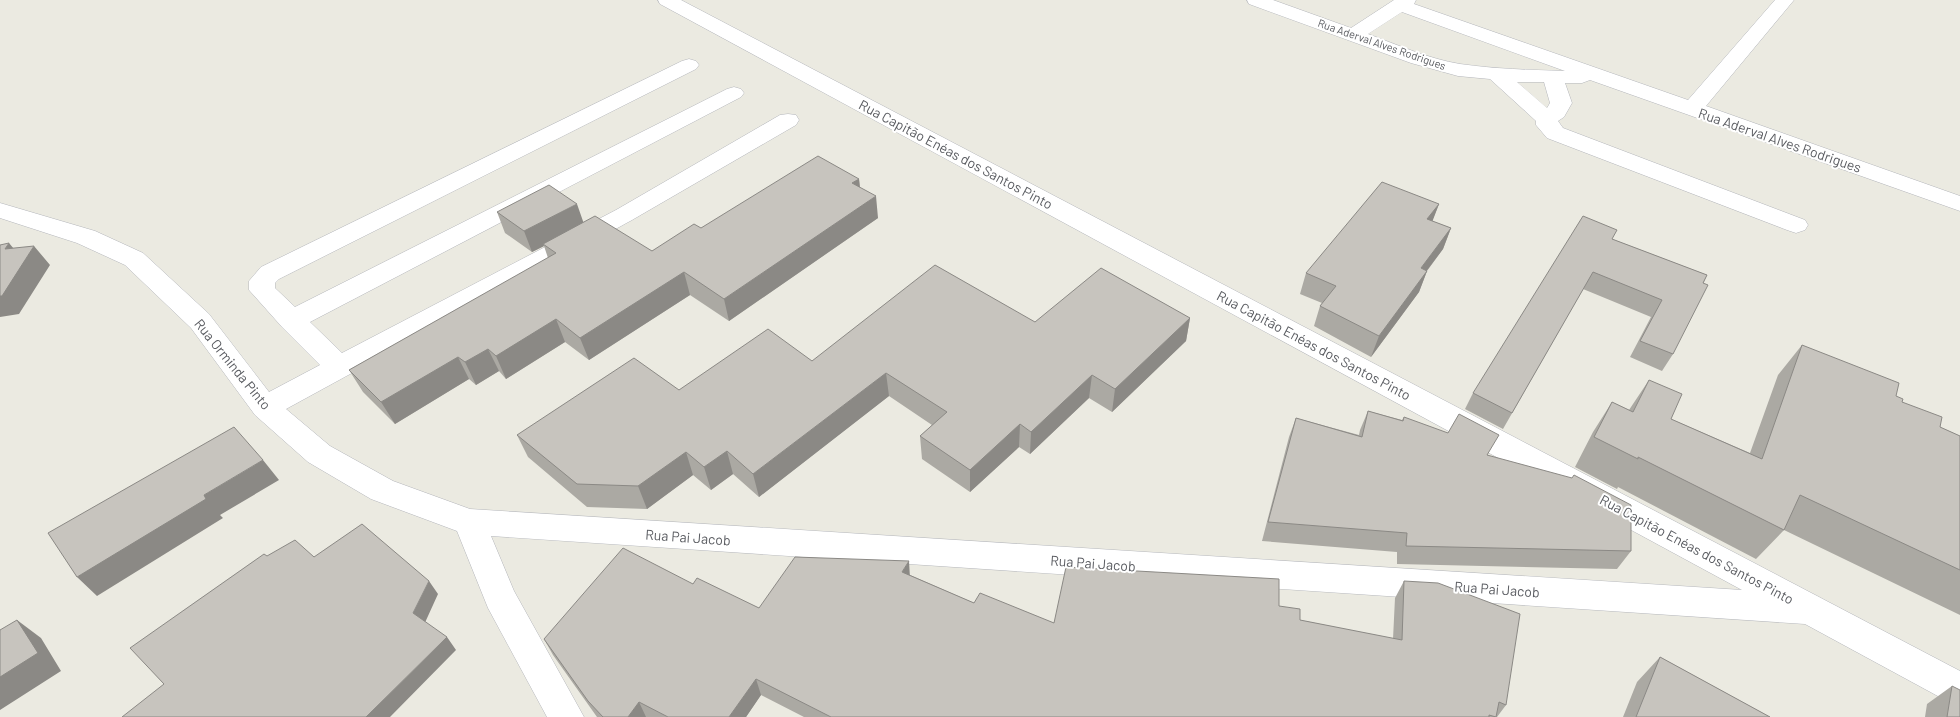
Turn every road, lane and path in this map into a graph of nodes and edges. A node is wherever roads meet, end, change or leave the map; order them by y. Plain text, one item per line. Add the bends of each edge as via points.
1 (667, 0) edge
2 (1256, 0) edge
3 (1785, 0) edge
4 (1403, 2) edge
5 (1352, 36) junction
6 (689, 65) dead end
7 (1496, 74) junction
8 (1601, 77) junction
9 (1553, 78) junction
10 (734, 93) dead end
11 (1692, 109) junction
12 (1547, 119) junction
13 (788, 120) dead end
14 (1960, 204) edge
15 (0, 210) edge
16 (33, 220) junction
17 (1796, 225) dead end
18 (0, 231) edge
19 (291, 320) junction
20 (339, 367) junction
21 (266, 407) junction
22 (382, 490) joint
23 (469, 522) junction
24 (1809, 609) junction
25 (1960, 689) edge
26 (566, 717) edge

1 - 24 street, Rua Capitão Enéas dos Santos Pinto
2 - 5 street, Rua Aderval Alves Rodrigues
3 - 11 street
4 - 5 street
4 - 8 street, Rua Aderval Alves Rodrigues
5 - 7 street, Rua Aderval Alves Rodrigues via 1458,70
6 - 19 street via 270,273 262,281 262,290
7 - 9 street, Rua Aderval Alves Rodrigues
7 - 12 street
8 - 9 street, Rua Aderval Alves Rodrigues
8 - 11 street, Rua Aderval Alves Rodrigues
9 - 12 street via 1561,103
10 - 19 street
11 - 14 street, Rua Aderval Alves Rodrigues
12 - 17 street via 1547,125 1555,133
13 - 20 street via 624,215
15 - 16 street, Rua Orminda Pinto
16 - 18 street
16 - 21 street, Rua Orminda Pinto via 86,237 134,259 200,321
19 - 20 street
20 - 21 street
21 - 22 street, Rua Orminda Pinto via 319,454
22 - 23 street, Rua Pai Jacob
23 - 24 street, Rua Pai Jacob
23 - 26 street via 500,598
24 - 25 street, Rua Capitão Enéas dos Santos Pinto

